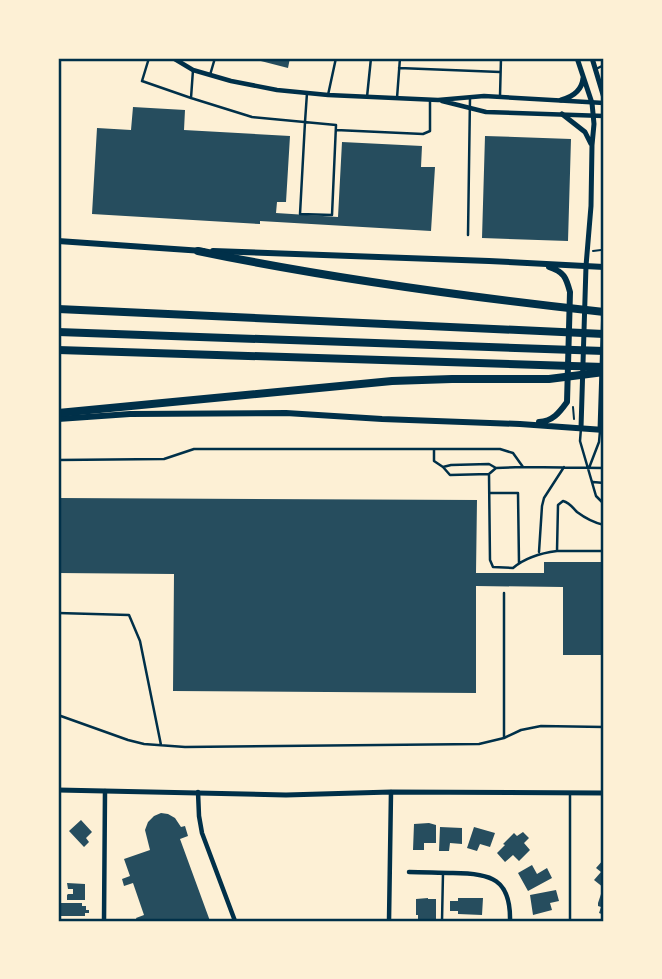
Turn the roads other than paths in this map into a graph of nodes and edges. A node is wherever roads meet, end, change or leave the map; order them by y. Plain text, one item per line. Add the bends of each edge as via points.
1 (149, 58) edge
2 (173, 58) edge
3 (215, 58) edge
4 (336, 58) edge
5 (371, 58) edge
6 (400, 58) edge
7 (501, 58) edge
8 (577, 58) edge
9 (592, 58) edge
10 (604, 65) edge
11 (399, 68) junction
12 (596, 69) junction
13 (194, 70) junction
14 (500, 72) junction
15 (211, 75) junction
16 (583, 75) junction
17 (307, 93) junction
18 (328, 95) junction
19 (367, 97) junction
20 (470, 97) junction
21 (499, 97) junction
22 (191, 98) junction
23 (397, 98) junction
24 (430, 99) junction
25 (438, 100) junction
26 (561, 100) junction
27 (604, 101) edge
28 (592, 103) junction
29 (471, 108) junction
30 (562, 114) junction
31 (594, 116) junction
32 (604, 116) edge
33 (305, 122) junction
34 (336, 130) junction
35 (592, 145) junction
36 (468, 235) dead end
37 (58, 241) edge
38 (198, 251) junction
39 (542, 264) junction
40 (586, 266) junction
41 (604, 267) edge
42 (604, 305) edge
43 (58, 309) edge
44 (604, 312) edge
45 (58, 332) edge
46 (604, 334) edge
47 (58, 350) edge
48 (604, 351) edge
49 (604, 369) edge
50 (58, 413) edge
51 (58, 419) edge
52 (520, 424) junction
53 (581, 428) junction
54 (602, 430) edge
55 (434, 449) junction
56 (58, 460) edge
57 (443, 467) junction
58 (523, 467) junction
59 (564, 467) junction
60 (496, 468) junction
61 (589, 468) junction
62 (604, 468) edge
63 (489, 474) junction
64 (593, 482) junction
65 (604, 483) edge
66 (489, 493) junction
67 (604, 504) edge
68 (604, 525) edge
69 (557, 551) junction
70 (604, 551) edge
71 (539, 554) junction
72 (519, 562) junction
73 (504, 593) dead end
74 (58, 612) edge
75 (58, 715) edge
76 (604, 727) edge
77 (504, 738) junction
78 (161, 745) junction
79 (58, 790) edge
80 (105, 791) junction
81 (198, 792) junction
82 (391, 792) junction
83 (570, 793) junction
84 (604, 793) edge
85 (409, 872) dead end
86 (443, 873) junction
87 (104, 921) edge
88 (235, 921) edge
89 (389, 921) edge
90 (442, 921) edge
91 (510, 921) edge
92 (570, 921) edge

1 - 22 lane via 142,80
2 - 13 street
3 - 15 lane
4 - 18 lane
5 - 19 lane
6 - 11 lane
7 - 14 lane
8 - 16 street
9 - 12 street
10 - 12 lane
11 - 14 lane
11 - 23 lane
12 - 27 street
13 - 15 street
13 - 22 lane
14 - 21 lane
15 - 17 street
16 - 26 street via 577,92
16 - 28 street
17 - 18 street
17 - 33 lane
18 - 19 street
19 - 23 street
20 - 21 street
20 - 25 street
20 - 29 lane
21 - 26 street
22 - 33 lane via 252,117
23 - 24 street
24 - 25 street
24 - 34 lane via 430,131 424,134
25 - 29 street
26 - 28 street
27 - 28 street
28 - 31 street
29 - 30 street
29 - 36 lane
30 - 31 street
30 - 35 street via 586,132
31 - 32 street
31 - 35 street
33 - 34 lane via 336,125
33 - 34 lane via 300,214 332,215
35 - 40 street
37 - 38 main road
38 - 39 main road
38 - 44 highway via 423,290
39 - 40 main road
39 - 52 main road via 560,271 570,292 566,402 558,415 545,422
40 - 41 main road
40 - 53 street
42 - 54 street
43 - 46 highway
45 - 48 highway
47 - 49 highway
49 - 50 highway via 549,379 421,379
51 - 52 main road via 286,413
52 - 53 main road
53 - 54 main road
53 - 61 lane via 580,441
54 - 61 lane
55 - 56 lane via 194,449 164,459
55 - 57 lane via 434,461
55 - 58 lane via 500,449 513,453
57 - 60 lane via 489,464
57 - 63 lane via 450,475
58 - 59 lane
58 - 60 lane
59 - 61 lane
59 - 71 lane via 544,498
60 - 63 lane
61 - 62 lane
61 - 64 lane
63 - 66 lane
64 - 65 lane
64 - 67 lane via 596,496
66 - 72 lane via 518,493
66 - 72 lane via 490,560 494,568 513,568
68 - 69 lane via 563,501 558,505
69 - 70 lane
69 - 71 lane
71 - 72 lane
73 - 77 lane
74 - 78 lane via 129,615 141,641
75 - 78 lane via 128,740
76 - 77 lane via 541,726
77 - 78 lane via 479,744
79 - 80 street
80 - 81 street
80 - 87 street
81 - 82 street
81 - 88 street via 202,833
82 - 83 street
82 - 89 street
83 - 84 street
83 - 92 lane
85 - 86 street
86 - 90 lane
86 - 91 street via 481,874 497,882 508,896

